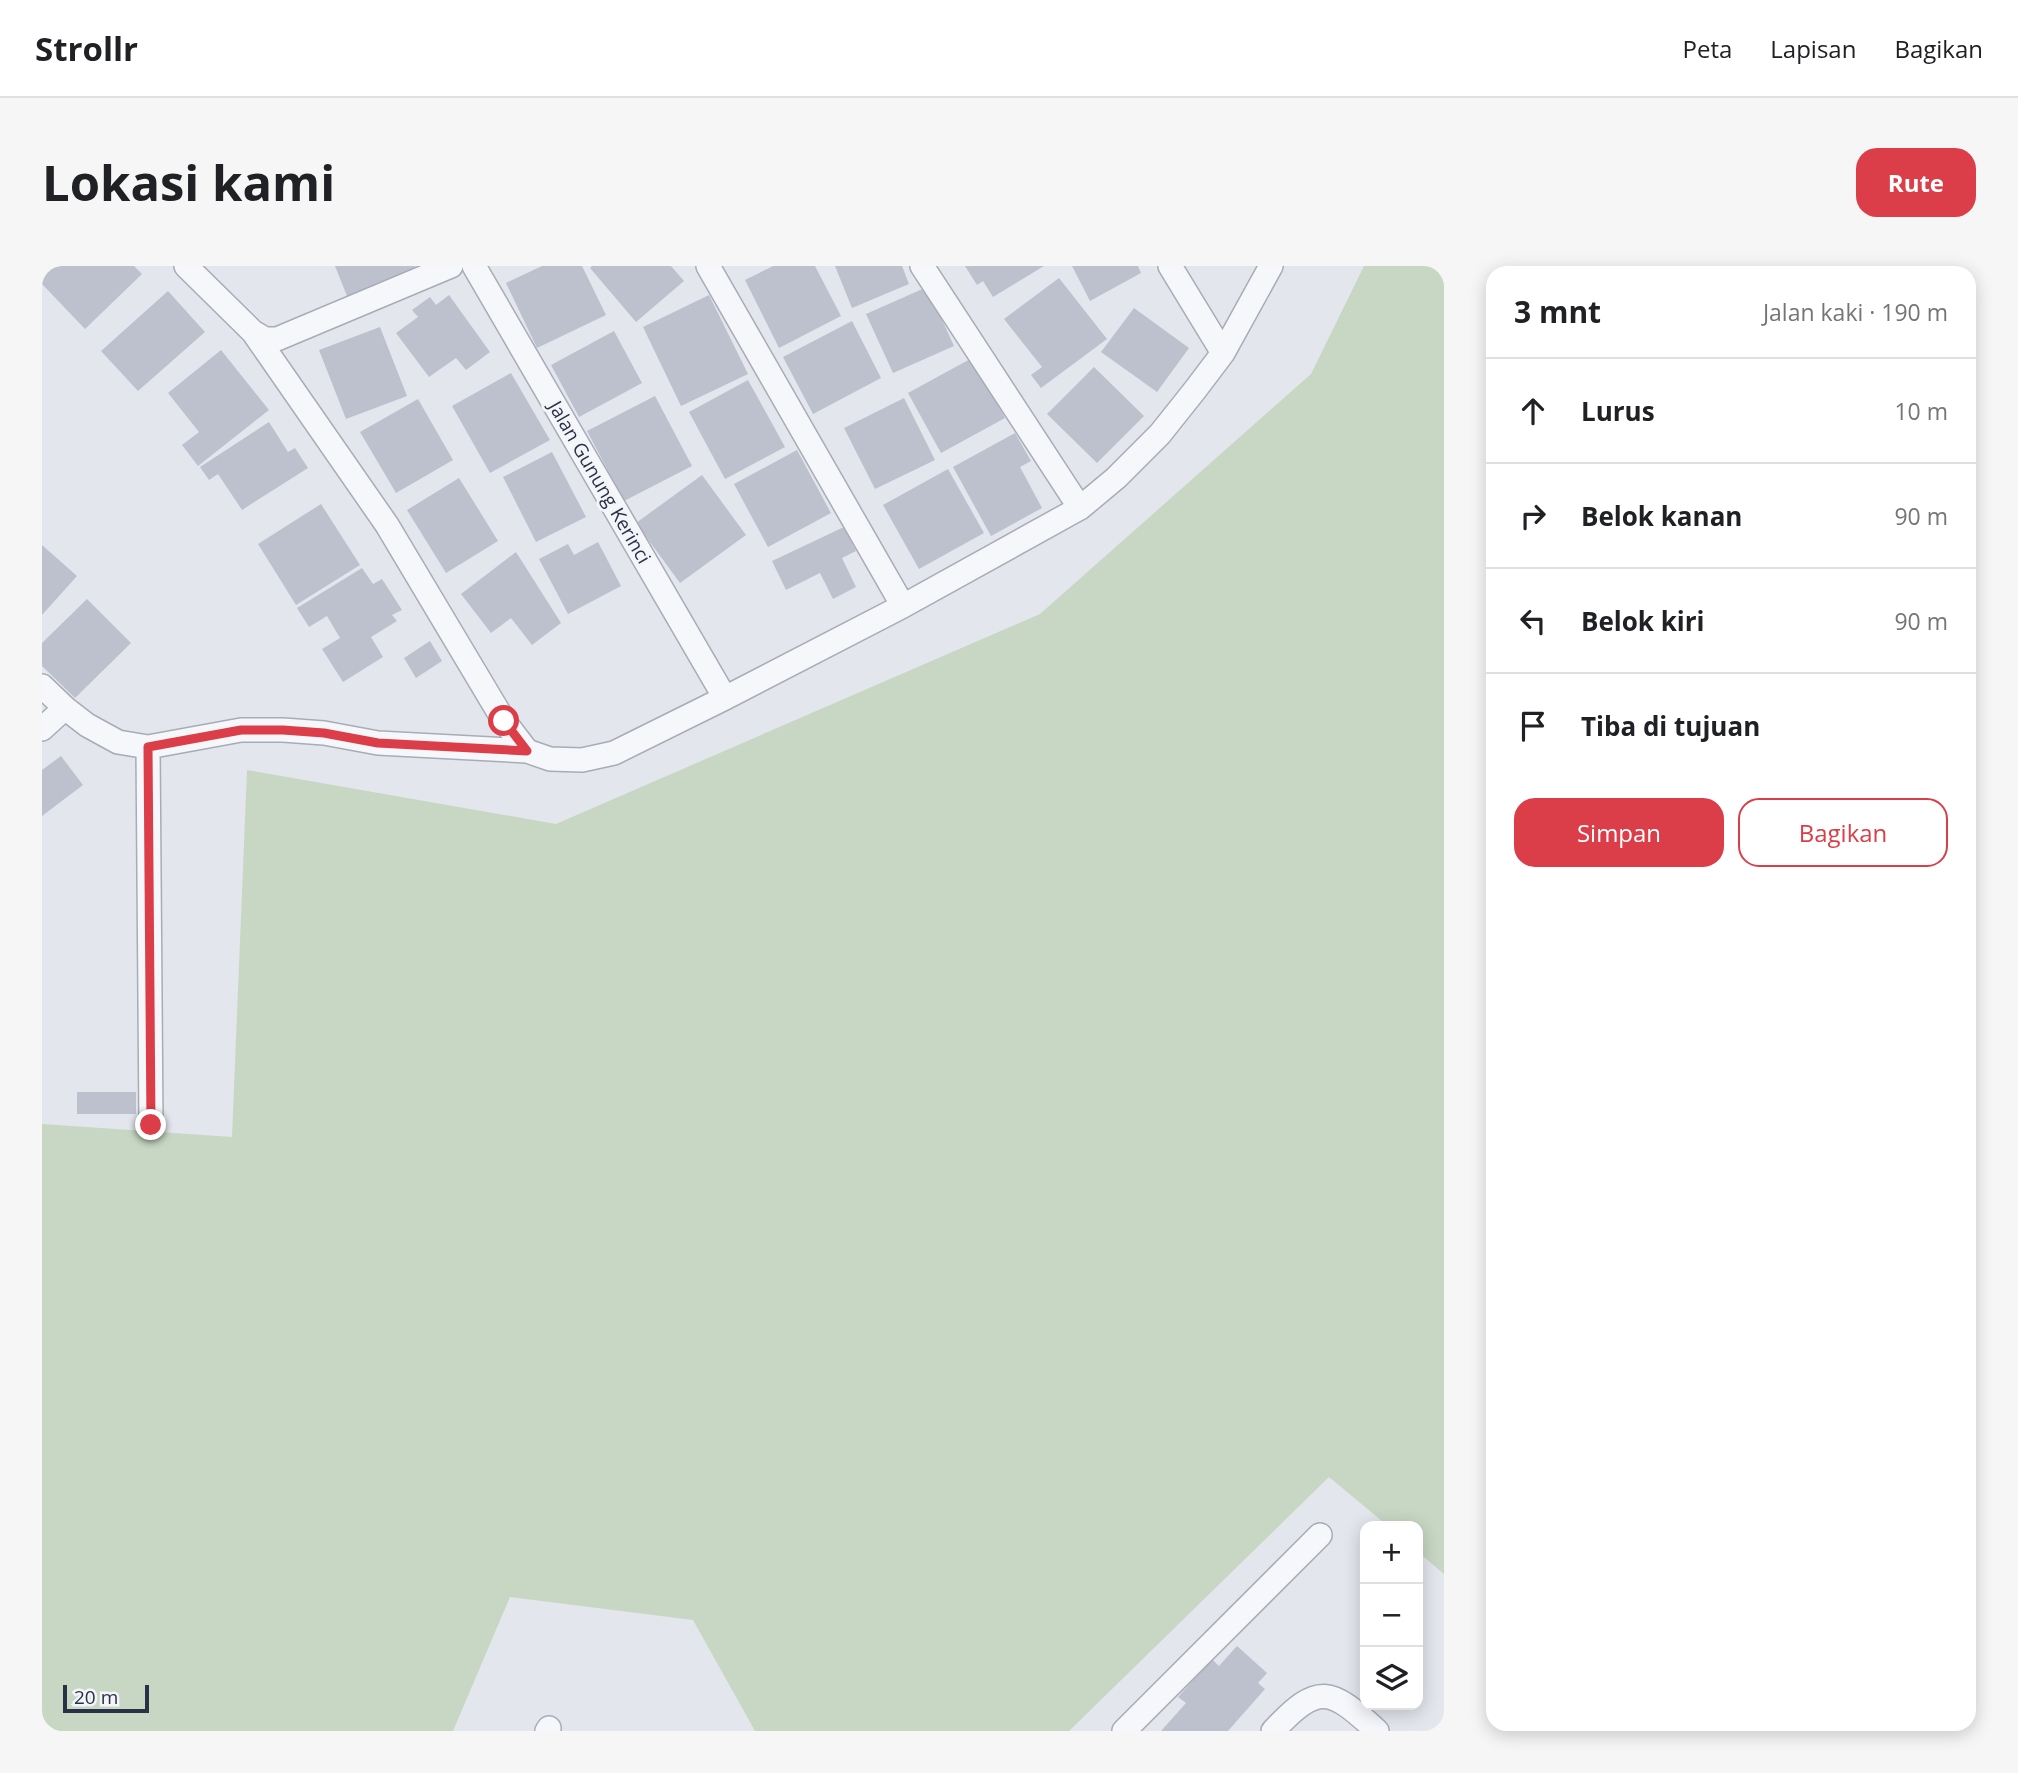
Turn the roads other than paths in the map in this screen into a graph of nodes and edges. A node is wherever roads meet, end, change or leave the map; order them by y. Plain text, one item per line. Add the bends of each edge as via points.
1 (186, 266) edge
2 (451, 266) edge
3 (474, 266) edge
4 (708, 266) edge
5 (922, 266) edge
6 (1170, 266) edge
7 (1271, 266) edge
8 (253, 331) junction
9 (1223, 353) junction
10 (1080, 508) junction
11 (903, 606) junction
12 (42, 686) edge
13 (725, 698) junction
14 (65, 708) junction
15 (42, 729) edge
16 (148, 747) junction
17 (527, 751) junction
18 (151, 1125) dead end
19 (1321, 1535) dead end
20 (1124, 1731) edge
21 (1273, 1731) edge
22 (1377, 1731) edge

1 - 8 street
2 - 8 street via 277,339 265,339
3 - 13 street, Jalan Gunung Kerinci
4 - 11 street
5 - 10 street
6 - 9 street
7 - 9 street
8 - 17 street via 387,525 504,721
9 - 10 street via 1160,434
10 - 11 street
11 - 13 street
12 - 14 street
13 - 17 street via 614,753 582,760 550,759
14 - 15 street
14 - 16 street via 118,742
16 - 17 street via 241,730 283,730 378,743
16 - 18 street
19 - 20 street
21 - 22 street via 1315,1696 1334,1697

